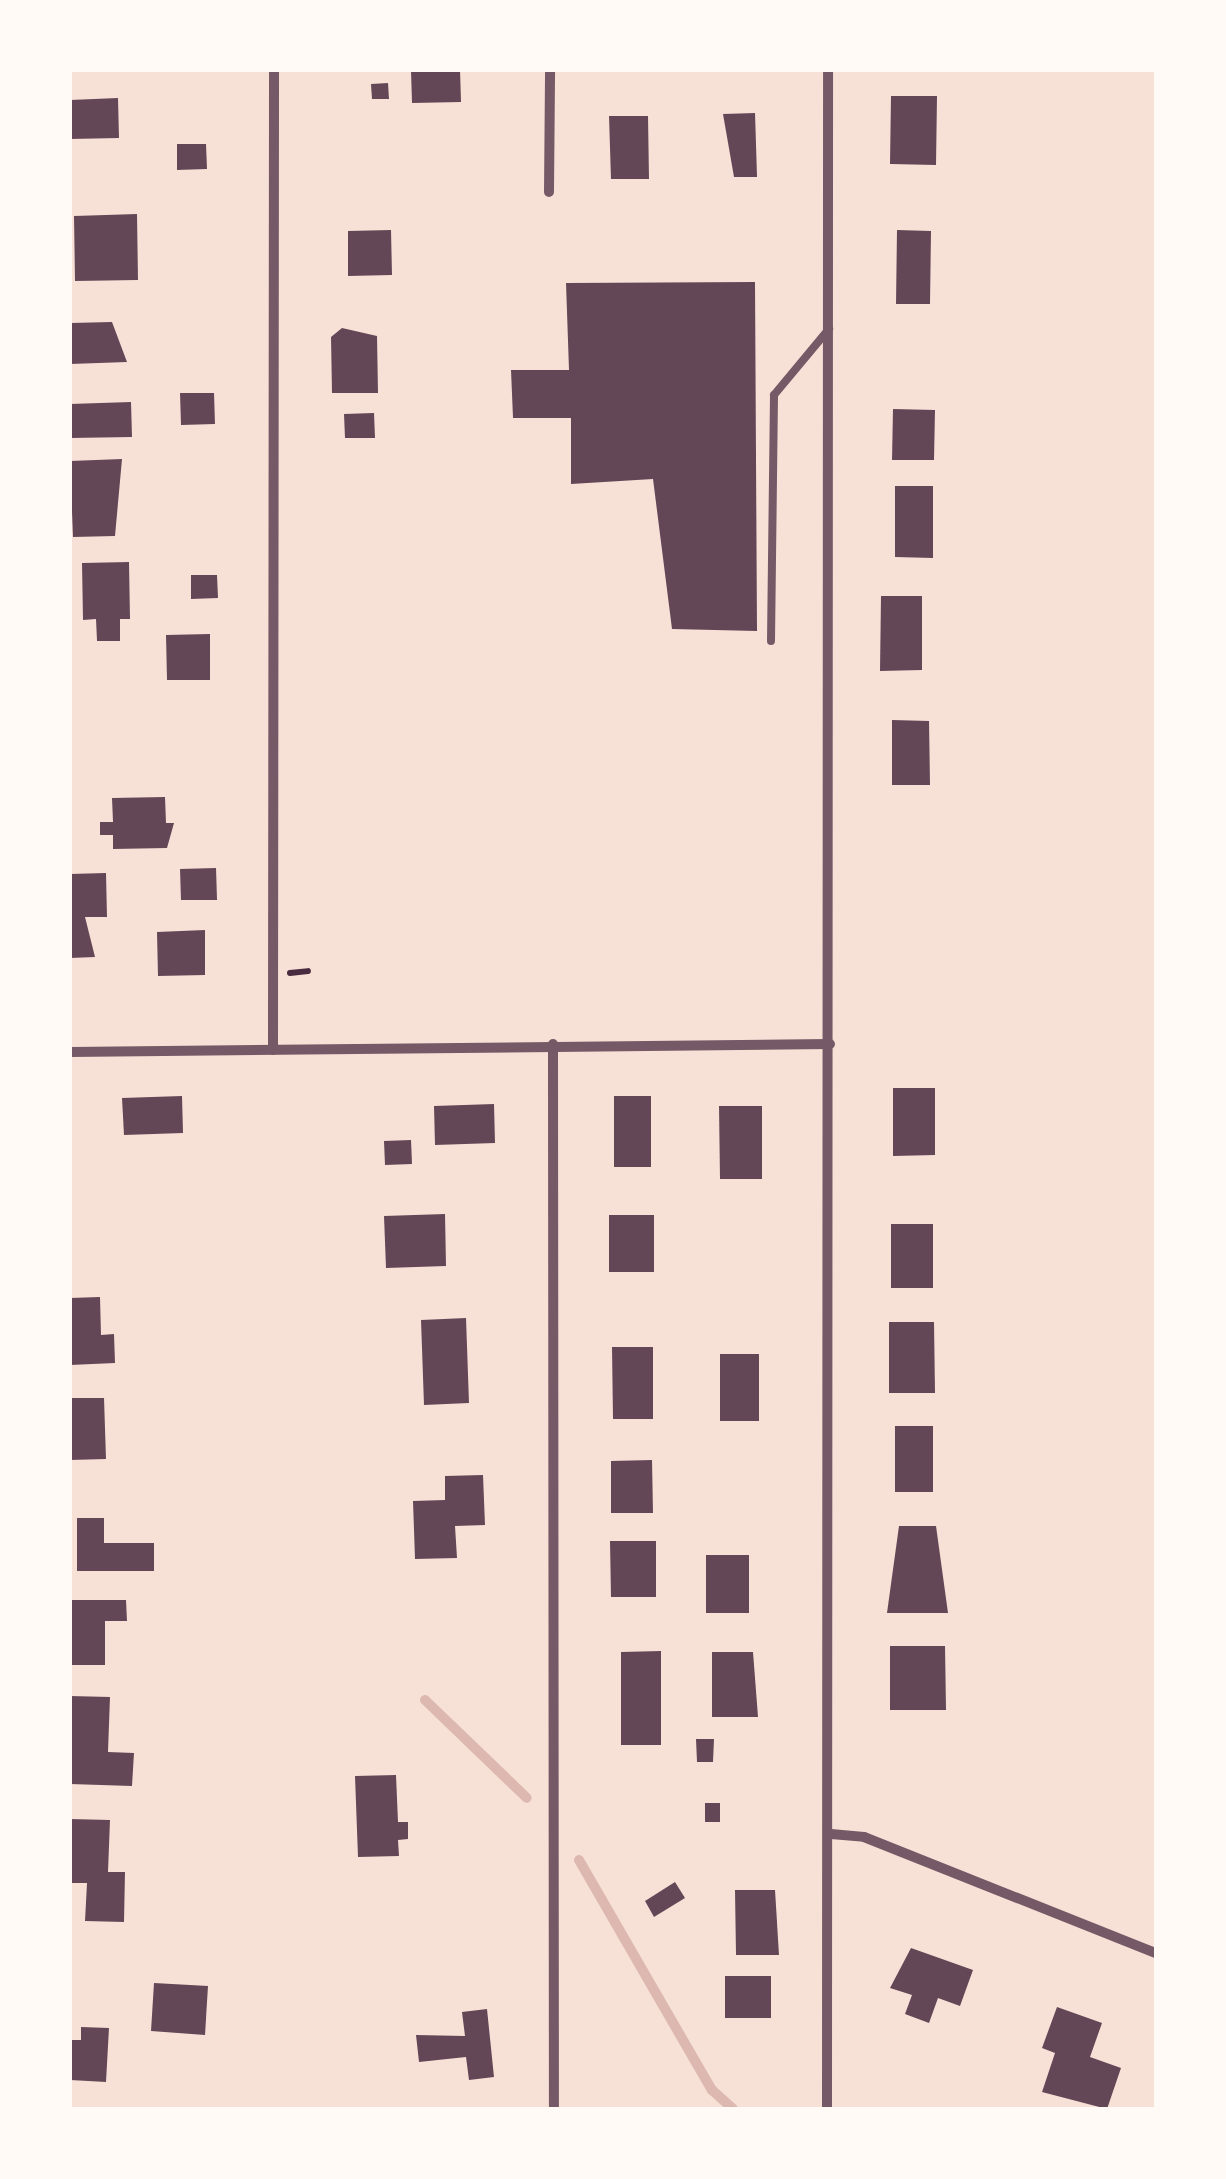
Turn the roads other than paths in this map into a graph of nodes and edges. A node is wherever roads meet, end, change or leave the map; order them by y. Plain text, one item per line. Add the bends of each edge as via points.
1 (274, 70) edge
2 (550, 70) edge
3 (828, 70) edge
4 (549, 192) dead end
5 (829, 329) junction
6 (772, 642) dead end
7 (553, 1044) junction
8 (830, 1044) junction
9 (272, 1050) junction
10 (70, 1052) edge
11 (831, 1834) junction
12 (1156, 1953) edge
13 (554, 2109) edge
14 (827, 2109) edge

1 - 9 street
2 - 4 street
3 - 5 street
5 - 6 lane via 774,395
5 - 8 street
7 - 8 street
7 - 9 street
7 - 13 street
8 - 11 street
9 - 10 street
11 - 12 street via 864,1837
11 - 14 street

